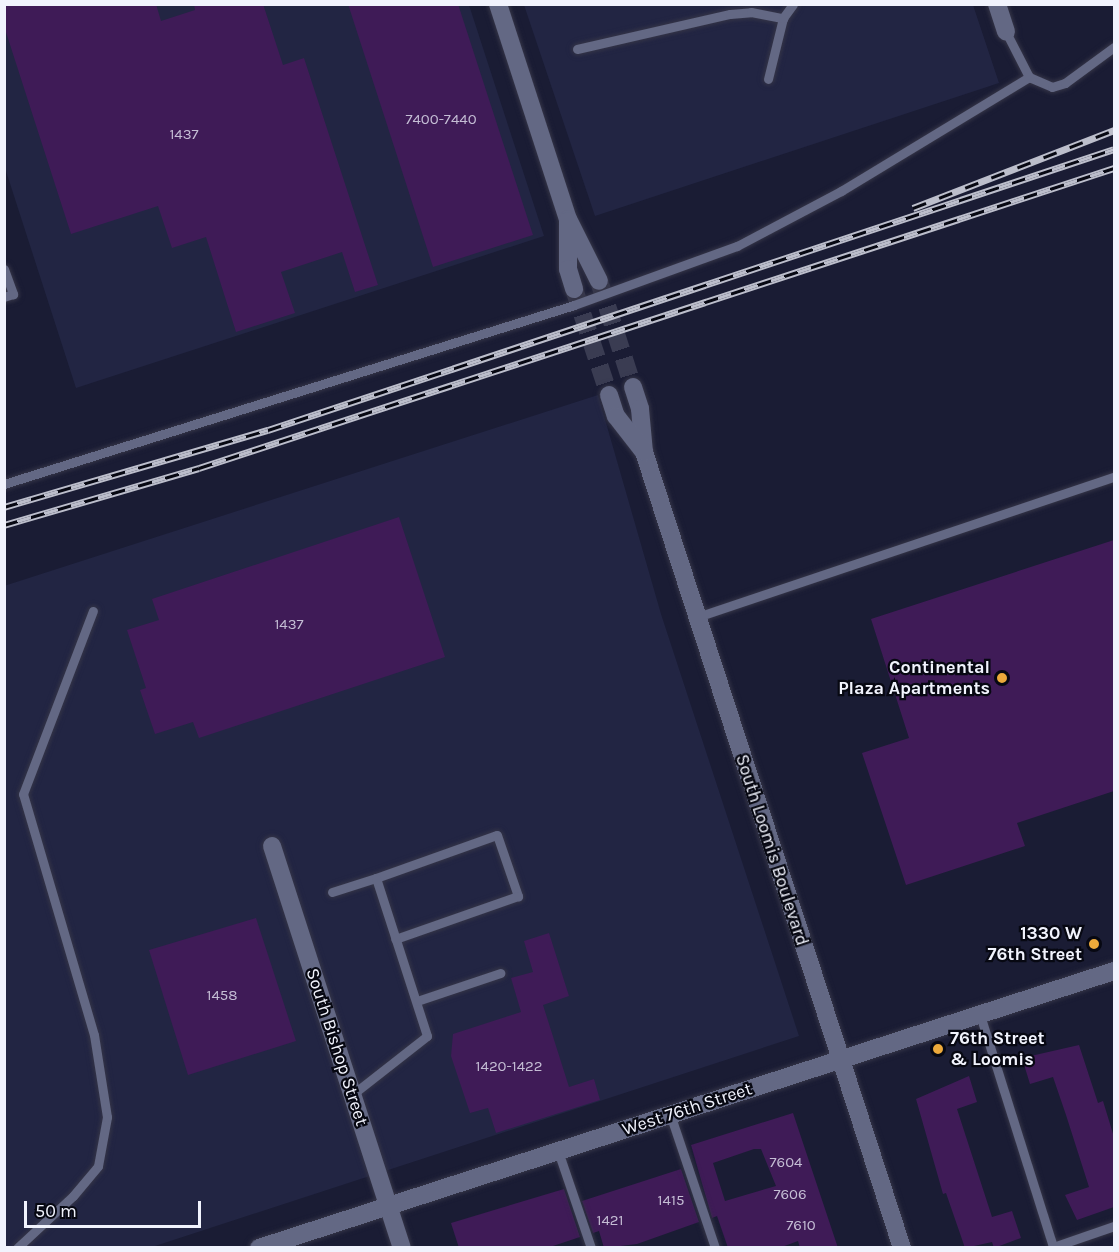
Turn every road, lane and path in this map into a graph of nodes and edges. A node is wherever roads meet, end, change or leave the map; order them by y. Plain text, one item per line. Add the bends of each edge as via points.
1 (498, 4) edge
2 (793, 4) edge
3 (997, 4) edge
4 (783, 18) junction
5 (1006, 32) joint
6 (1114, 47) edge
7 (577, 49) dead end
8 (1029, 76) junction
9 (768, 79) dead end
10 (568, 219) junction
11 (4, 269) edge
12 (599, 281) tunnel mouth
13 (574, 289) tunnel mouth
14 (4, 297) edge
15 (633, 387) tunnel mouth
16 (609, 395) tunnel mouth
17 (644, 452) junction
18 (1114, 477) edge
19 (4, 484) edge
20 (93, 611) dead end
21 (697, 617) junction
22 (272, 846) dead end
23 (376, 878) junction
24 (332, 892) dead end
25 (395, 939) junction
26 (1114, 971) edge
27 (500, 974) dead end
28 (417, 1001) junction
29 (980, 1015) junction
30 (840, 1059) junction
31 (352, 1094) junction
32 (670, 1114) junction
33 (558, 1151) junction
34 (389, 1206) junction
35 (1114, 1226) edge
36 (17, 1248) edge
37 (259, 1248) edge
38 (402, 1248) edge
39 (591, 1248) edge
40 (715, 1248) edge
41 (902, 1248) edge

1 - 10 street
2 - 4 lane
3 - 5 street
4 - 7 lane via 751,12 730,14
4 - 9 lane
5 - 8 lane
6 - 8 lane via 1065,83 1042,86
8 - 19 lane via 841,191 738,246 574,306
10 - 12 street
10 - 13 street via 568,269
11 - 14 lane via 13,294
15 - 17 street, South Loomis Boulevard via 640,409
16 - 17 street, South Loomis Boulevard via 616,417
17 - 21 street, South Loomis Boulevard
18 - 21 lane
20 - 36 lane via 23,794 94,1035 108,1117 98,1166 73,1196
21 - 30 street, South Loomis Boulevard
22 - 31 street, South Bishop Street
23 - 24 lane
23 - 25 lane
23 - 25 lane via 497,836 518,896
25 - 28 lane
26 - 29 street, West 76th Street
27 - 28 lane
28 - 31 lane via 427,1036
29 - 30 street, West 76th Street
29 - 35 lane via 1053,1247
30 - 32 street, West 76th Street
30 - 41 street, South Loomis Boulevard
31 - 34 street, South Bishop Street
32 - 33 street, West 76th Street
32 - 40 lane
33 - 34 street, West 76th Street
33 - 39 lane
34 - 37 street, West 76th Street
34 - 38 street, South Bishop Street

